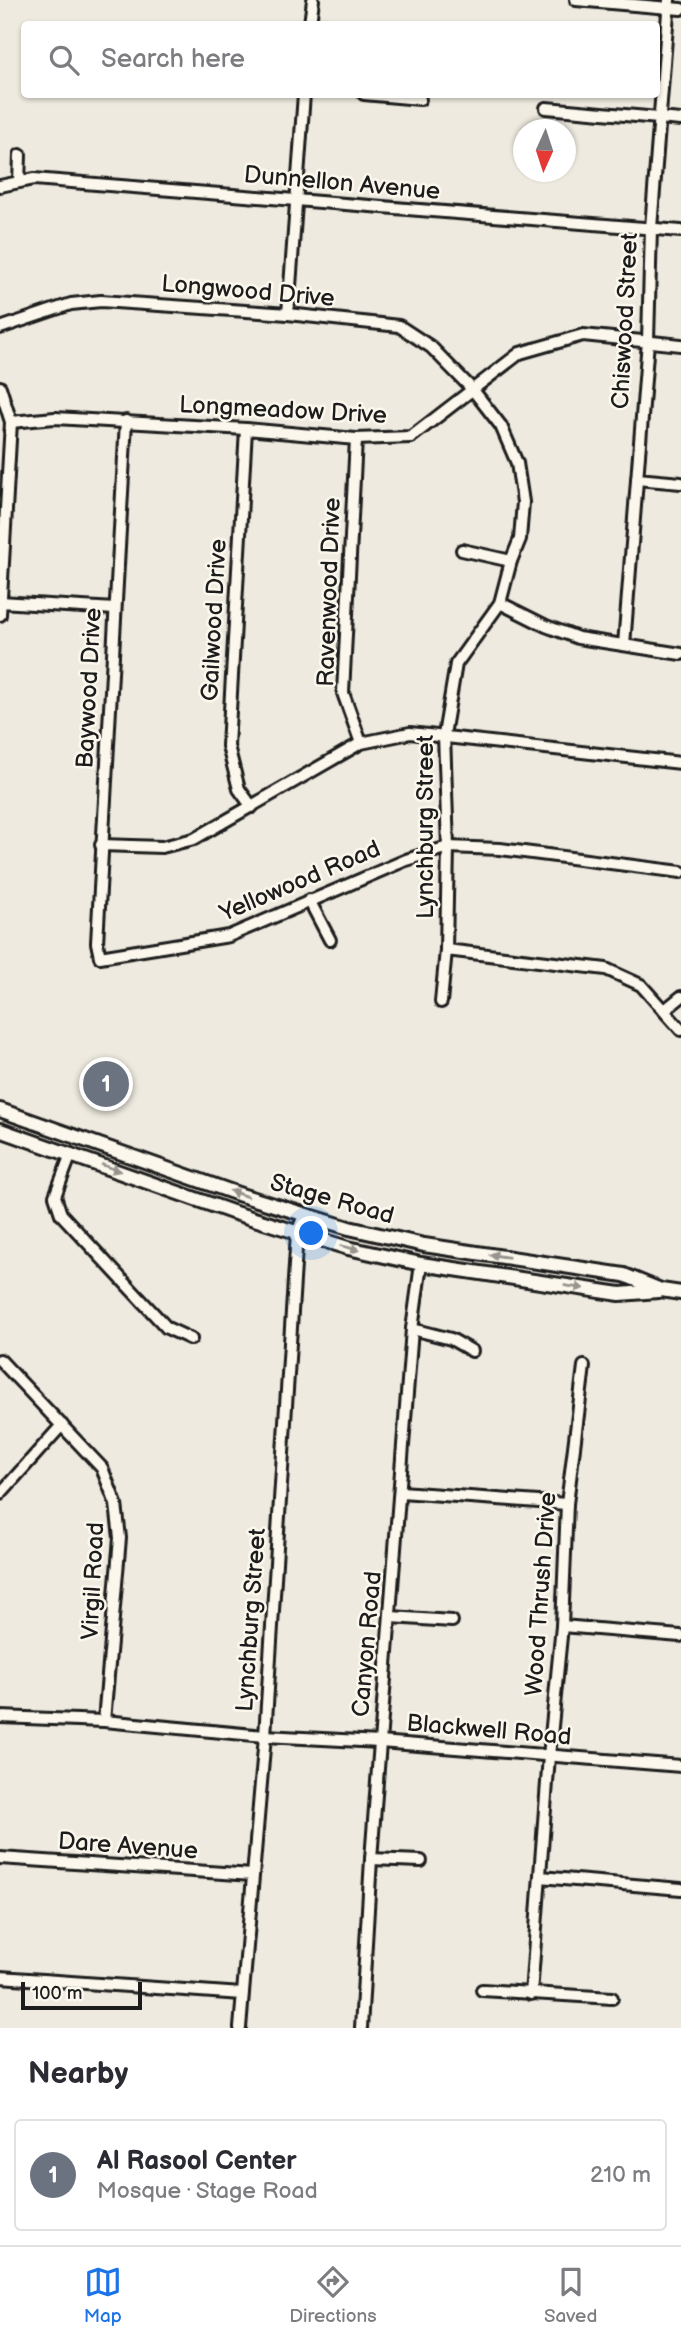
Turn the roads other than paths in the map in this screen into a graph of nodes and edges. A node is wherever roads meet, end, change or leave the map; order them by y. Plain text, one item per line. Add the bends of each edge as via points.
1 (313, 0) edge
2 (576, 0) edge
3 (668, 4) edge
4 (681, 9) edge
5 (310, 21) edge
6 (304, 98) edge
7 (409, 98) edge
8 (420, 99) dead end
9 (546, 108) dead end
10 (659, 119) junction
11 (681, 120) edge
12 (20, 155) dead end
13 (19, 182) junction
14 (0, 186) edge
15 (296, 200) junction
16 (650, 228) junction
17 (681, 230) edge
18 (288, 314) junction
19 (0, 328) edge
20 (648, 341) junction
21 (681, 345) edge
22 (0, 387) edge
23 (473, 390) junction
24 (126, 421) junction
25 (11, 422) junction
26 (246, 429) junction
27 (356, 439) junction
28 (637, 479) junction
29 (681, 483) edge
30 (462, 550) dead end
31 (511, 561) junction
32 (0, 602) edge
33 (500, 603) junction
34 (115, 609) junction
35 (0, 615) edge
36 (624, 645) junction
37 (681, 654) edge
38 (444, 735) junction
39 (361, 743) junction
40 (681, 763) edge
41 (252, 807) junction
42 (101, 845) junction
43 (448, 846) junction
44 (681, 872) edge
45 (309, 900) junction
46 (330, 940) dead end
47 (446, 950) junction
48 (100, 957) joint
49 (681, 997) edge
50 (441, 1002) dead end
51 (665, 1010) junction
52 (681, 1030) edge
53 (0, 1110) edge
54 (0, 1130) edge
55 (71, 1154) junction
56 (304, 1215) junction
57 (297, 1233) junction
58 (421, 1264) junction
59 (661, 1290) junction
60 (681, 1293) edge
61 (412, 1329) junction
62 (191, 1339) dead end
63 (472, 1351) dead end
64 (0, 1360) edge
65 (584, 1366) dead end
66 (62, 1425) junction
67 (401, 1492) junction
68 (0, 1494) edge
69 (567, 1504) junction
70 (391, 1617) junction
71 (452, 1621) dead end
72 (562, 1626) junction
73 (680, 1636) edge
74 (0, 1717) edge
75 (104, 1721) junction
76 (265, 1735) junction
77 (380, 1742) junction
78 (550, 1756) junction
79 (681, 1766) edge
80 (0, 1858) edge
81 (370, 1859) junction
82 (421, 1861) dead end
83 (253, 1875) junction
84 (540, 1877) junction
85 (681, 1889) edge
86 (0, 1977) edge
87 (482, 1990) dead end
88 (242, 1994) junction
89 (531, 1994) junction
90 (612, 1998) dead end
91 (240, 2028) edge
92 (362, 2028) edge

1 - 5 street
2 - 3 street
3 - 4 street
3 - 10 street, Chiswood Street
6 - 15 street
7 - 8 street
9 - 10 street
10 - 11 street
10 - 16 street, Chiswood Street
12 - 13 street
13 - 14 street, Dunnellon Avenue
13 - 15 street, Dunnellon Avenue via 34,179
15 - 16 street, Dunnellon Avenue
15 - 18 street
16 - 17 street, Dunnellon Avenue
16 - 20 street, Chiswood Street
18 - 19 street, Longwood Drive via 100,301 71,304
18 - 23 street, Longwood Drive via 399,326 431,347
20 - 21 street, Longmeadow Drive
20 - 23 street, Longmeadow Drive via 583,335 520,353
20 - 28 street, Chiswood Street
22 - 25 street
23 - 27 street, Longmeadow Drive via 411,437
23 - 31 street, Lynchburg Street via 501,426 517,463 523,502 520,539
24 - 25 street, Longmeadow Drive via 55,418
24 - 26 street, Longmeadow Drive
24 - 34 street, Baywood Drive
25 - 32 street
26 - 27 street, Longmeadow Drive
26 - 41 street, Gailwood Drive via 228,747 239,789
27 - 39 street, Ravenwood Drive via 343,693
28 - 29 street
28 - 36 street, Chiswood Street
30 - 31 street
31 - 33 street, Lynchburg Street
32 - 34 street
32 - 35 street
33 - 36 street via 578,638
33 - 38 street, Lynchburg Street via 456,664
34 - 42 street, Baywood Drive
36 - 37 street
38 - 39 street via 410,733
38 - 40 street
38 - 43 street, Lynchburg Street
39 - 41 street
41 - 42 street via 194,839 162,847
42 - 48 street, Baywood Drive
43 - 44 street, Yellowood Road
43 - 45 street, Yellowood Road
43 - 47 street, Lynchburg Street
45 - 46 street
45 - 48 street, Yellowood Road via 229,936
47 - 50 street, Lynchburg Street
47 - 51 street via 606,970 641,985
49 - 51 street
51 - 52 street
56 -> 53 main road, Stage Road
54 - 55 main road, Stage Road
55 -> 57 main road, Stage Road
55 - 62 street via 55,1196 61,1214 167,1328
56 - 57 street, Lynchburg Street
59 -> 56 main road, Stage Road via 624,1275 424,1245
57 -> 58 main road, Stage Road
57 - 76 street, Lynchburg Street
58 -> 59 main road, Stage Road via 620,1294
58 - 61 street, Canyon Road
59 - 60 main road, Stage Road
61 - 63 street via 452,1339
61 - 67 street, Canyon Road
64 - 66 street, Virgil Road
65 - 69 street, Wood Thrush Drive
66 - 68 street
66 - 75 street, Virgil Road via 102,1468 116,1504 120,1538
67 - 69 street
67 - 70 street, Canyon Road
69 - 72 street, Wood Thrush Drive
70 - 71 street
70 - 77 street, Canyon Road
72 - 73 street
72 - 78 street, Wood Thrush Drive
74 - 75 street, Blackwell Road
75 - 76 street, Blackwell Road
76 - 77 street, Blackwell Road
76 - 83 street, Lynchburg Street
77 - 78 street, Blackwell Road
77 - 81 street, Canyon Road
78 - 79 street, Blackwell Road
78 - 84 street, Wood Thrush Drive
80 - 83 street, Dare Avenue
81 - 82 street
81 - 92 street, Canyon Road
83 - 88 street, Lynchburg Street
84 - 85 street
84 - 89 street, Wood Thrush Drive
86 - 88 street
87 - 89 street
88 - 91 street, Lynchburg Street
89 - 90 street

